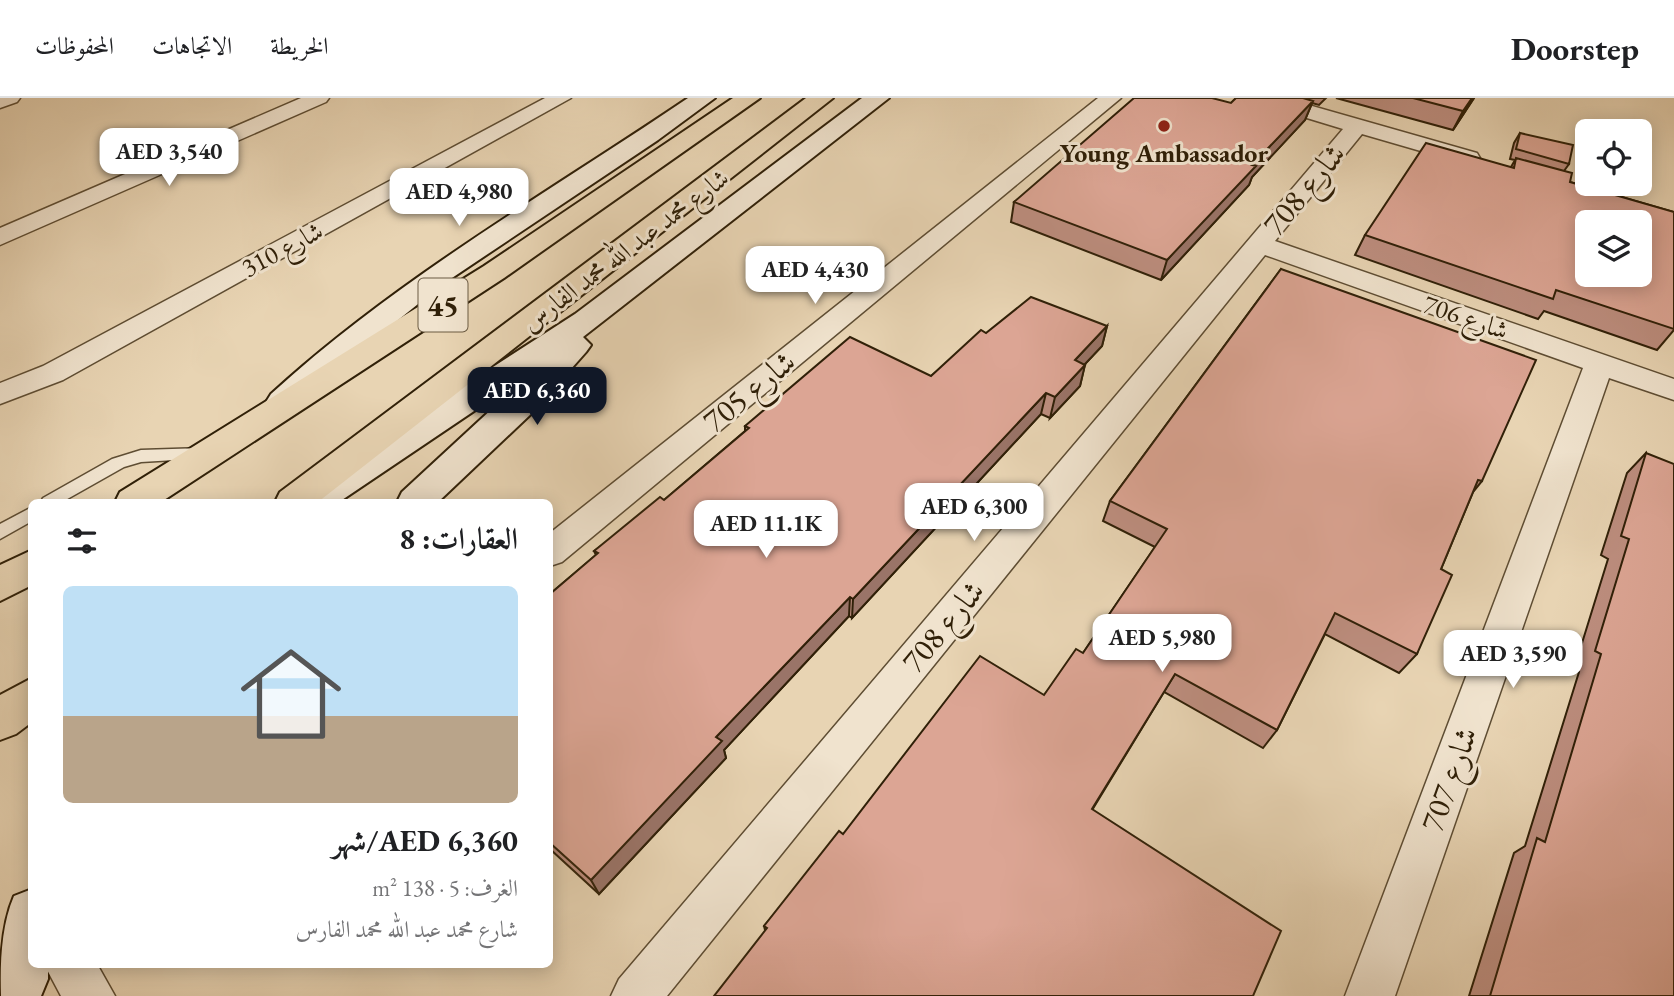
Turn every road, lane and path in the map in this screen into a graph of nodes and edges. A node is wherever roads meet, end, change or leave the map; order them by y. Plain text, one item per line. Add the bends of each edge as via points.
1 (10, 98) edge
2 (319, 98) edge
3 (561, 98) edge
4 (703, 98) edge
5 (748, 98) edge
6 (821, 98) edge
7 (877, 98) edge
8 (1111, 98) edge
9 (1261, 98) edge
10 (0, 102) edge
11 (1357, 126) junction
12 (1489, 164) edge
13 (0, 237) edge
14 (1258, 244) junction
15 (608, 304) junction
16 (1599, 364) junction
17 (1674, 390) edge
18 (0, 394) edge
19 (266, 419) junction
20 (211, 454) junction
21 (54, 499) edge
22 (138, 499) edge
23 (297, 499) edge
24 (316, 499) edge
25 (418, 499) edge
26 (28, 515) edge
27 (0, 521) edge
28 (0, 533) edge
29 (553, 550) edge
30 (28, 568) edge
31 (0, 585) edge
32 (28, 700) edge
33 (0, 720) edge
34 (28, 930) edge
35 (28, 962) edge
36 (33, 976) edge
37 (90, 996) edge
38 (636, 996) edge
39 (1370, 996) edge

1 - 10 street
2 - 13 street
3 - 18 street, شارع 310 via 53,373
4 - 19 street via 476,246 347,345
5 - 19 main road, شارع محمد عبد الله محمد الفارس / 45 via 494,272
6 - 23 main road, شارع محمد عبد الله محمد الفارس / 45
7 - 15 street
8 - 29 street, شارع 705
9 - 11 street
11 - 12 street
11 - 14 street, شارع 708
14 - 16 street, شارع 706
14 - 38 street, شارع 708
15 - 24 street
15 - 25 street via 520,405
16 - 17 street, شارع 706
16 - 39 street, شارع 707
19 - 20 main road, شارع محمد عبد الله محمد الفارس / 45
20 - 21 lane via 141,456 118,463
20 - 22 main road, شارع محمد عبد الله محمد الفارس / 45
26 - 27 lane
26 - 28 lane
30 - 31 main road
32 - 33 main road
34 - 35 street via 23,949
36 - 37 street

